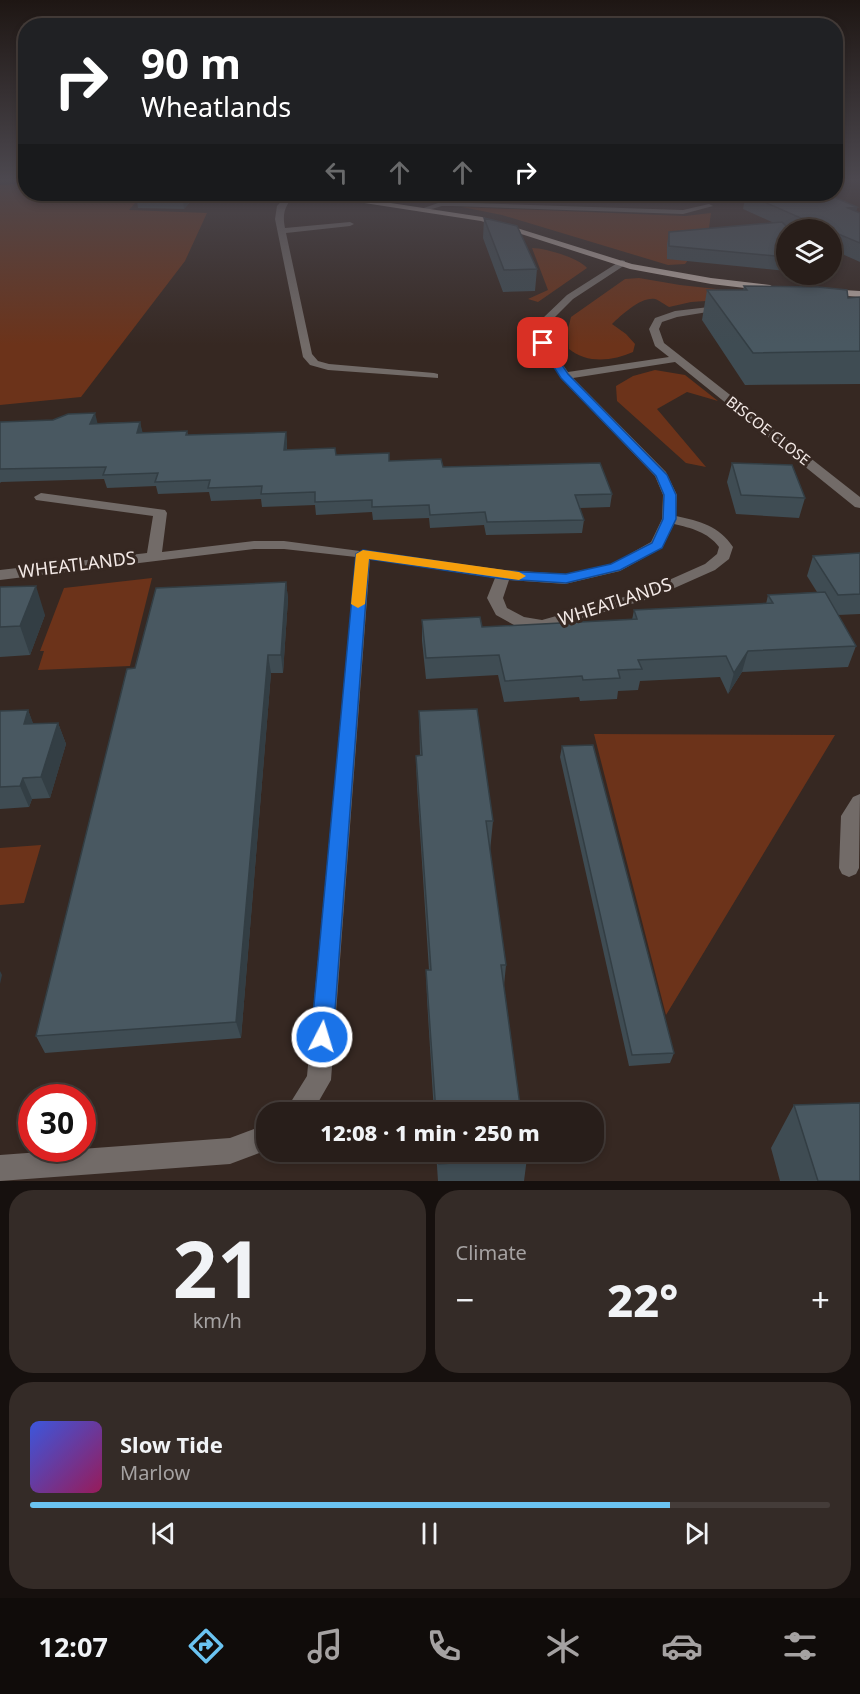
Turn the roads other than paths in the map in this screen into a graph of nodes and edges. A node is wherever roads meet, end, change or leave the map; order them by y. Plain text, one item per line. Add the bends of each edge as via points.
1 (282, 235) edge
2 (537, 235) edge
3 (622, 263) junction
4 (778, 288) edge
5 (813, 291) edge
6 (860, 294) edge
7 (738, 307) edge
8 (675, 359) junction
9 (434, 376) dead end
10 (564, 376) junction
11 (41, 497) dead end
12 (860, 504) edge
13 (669, 519) junction
14 (363, 554) junction
15 (154, 556) junction
16 (0, 575) edge
17 (504, 575) junction
18 (860, 802) edge
19 (849, 868) dead end
20 (304, 1102) edge
21 (256, 1141) edge
22 (0, 1168) edge

1 - 9 street via 307,355 314,363
2 - 3 main road
3 - 4 main road via 711,281
3 - 10 street, WHEATLANDS via 570,297 546,320 543,343
5 - 6 main road
7 - 8 street, BISCOE CLOSE via 717,307 658,320 654,329 659,344
8 - 10 street
8 - 12 street, BISCOE CLOSE
10 - 13 street, WHEATLANDS via 661,475 670,495
11 - 15 street, WHEATLANDS via 160,513
13 - 17 street, WHEATLANDS via 657,545 615,568 566,579
13 - 17 street, WHEATLANDS via 714,532 726,547 724,556 710,567 647,595 542,625 501,612 495,598
14 - 15 street, WHEATLANDS via 254,545
14 - 17 street, WHEATLANDS
14 - 20 street via 319,1080
15 - 16 street, WHEATLANDS
18 - 19 street via 851,816
21 - 22 street via 230,1151

